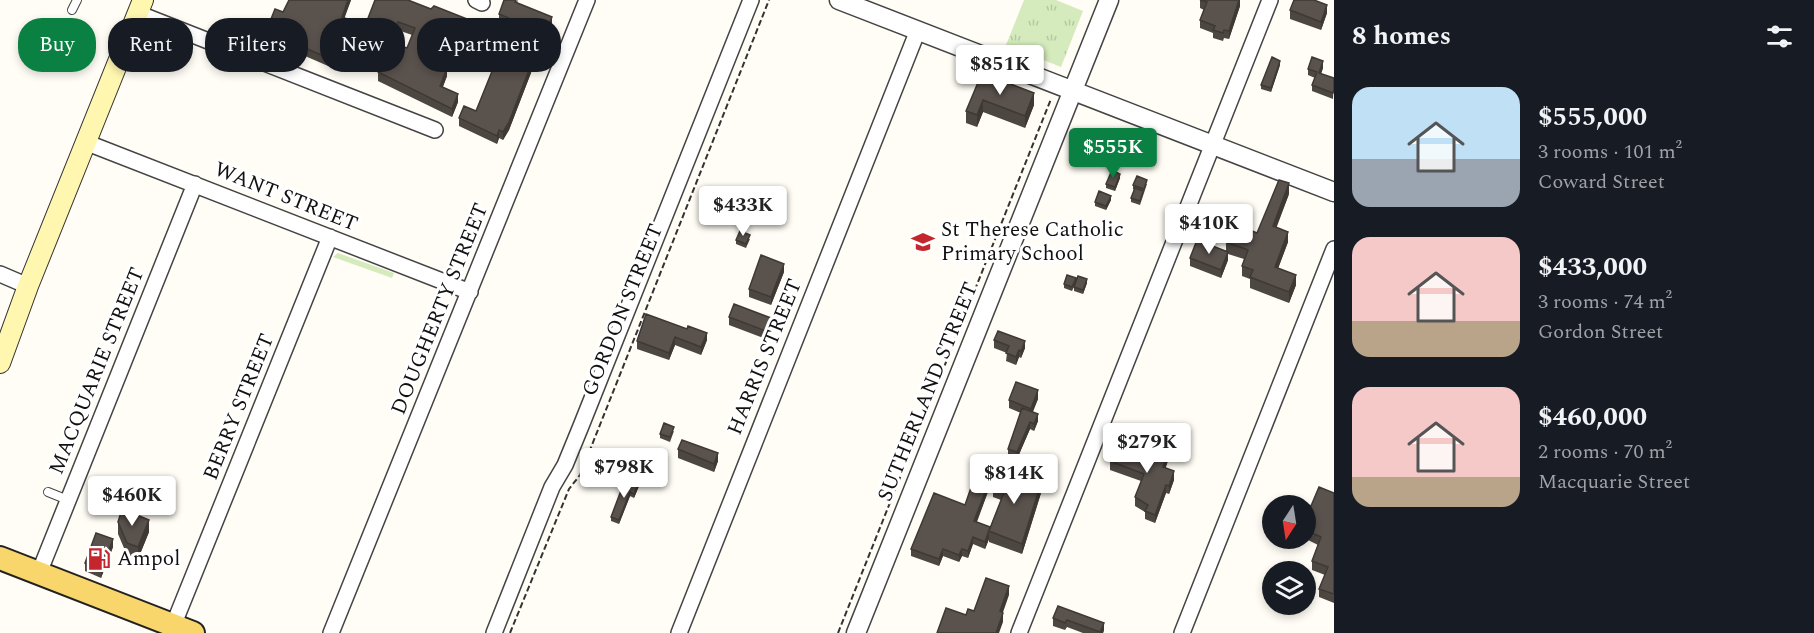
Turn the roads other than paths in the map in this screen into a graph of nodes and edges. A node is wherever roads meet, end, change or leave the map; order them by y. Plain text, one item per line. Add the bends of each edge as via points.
1 (77, 0) edge
2 (587, 0) edge
3 (752, 0) edge
4 (839, 0) edge
5 (1109, 0) edge
6 (1270, 0) edge
7 (140, 6) edge
8 (72, 10) dead end
9 (918, 30) junction
10 (1073, 91) junction
11 (435, 130) dead end
12 (85, 142) junction
13 (1213, 144) junction
14 (195, 184) junction
15 (1334, 192) edge
16 (330, 237) junction
17 (1334, 249) edge
18 (0, 274) edge
19 (28, 286) junction
20 (470, 292) junction
21 (0, 336) edge
22 (0, 363) edge
23 (48, 492) dead end
24 (68, 500) junction
25 (0, 558) edge
26 (39, 573) junction
27 (183, 629) edge
28 (331, 633) edge
29 (494, 633) edge
30 (679, 633) edge
31 (856, 633) edge
32 (1019, 633) edge
33 (1182, 633) edge

1 - 8 lane
2 - 20 street, DOUGHERTY STREET
3 - 29 street, GORDON STREET
4 - 9 street
5 - 10 street, SUTHERLAND STREET
6 - 13 street
7 - 11 street
7 - 12 main road
9 - 10 street
9 - 30 street, HARRIS STREET
10 - 13 street
10 - 31 street, SUTHERLAND STREET
12 - 14 street, WANT STREET
12 - 19 main road
13 - 15 street
13 - 32 street
14 - 16 street, WANT STREET
14 - 24 street, MACQUARIE STREET
16 - 20 street, WANT STREET
16 - 27 street, BERRY STREET
17 - 33 street
18 - 19 street
19 - 21 main road
19 - 22 main road
20 - 28 street, DOUGHERTY STREET
23 - 24 lane
24 - 26 street, MACQUARIE STREET
25 - 26 main road
26 - 27 main road

